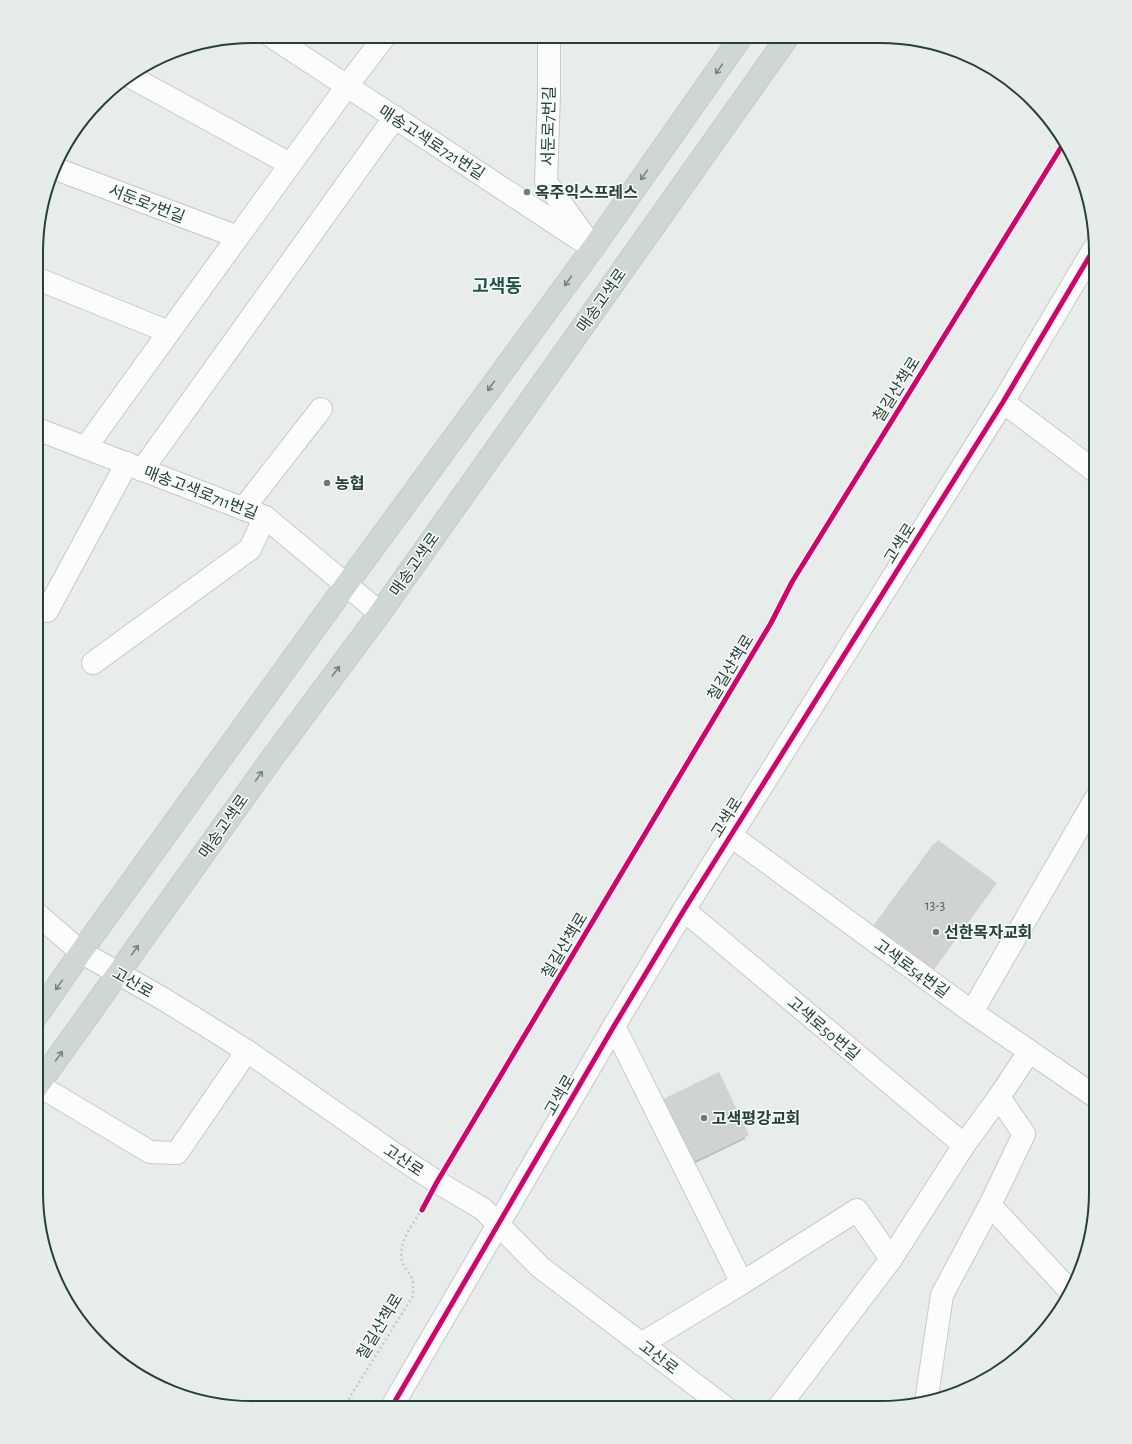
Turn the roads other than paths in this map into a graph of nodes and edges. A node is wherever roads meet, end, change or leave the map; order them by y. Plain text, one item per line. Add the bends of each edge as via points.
1 (282, 43) edge
2 (380, 43) edge
3 (548, 43) edge
4 (737, 43) edge
5 (783, 43) edge
6 (135, 79) edge
7 (347, 86) junction
8 (395, 117) junction
9 (290, 164) junction
10 (60, 170) edge
11 (238, 237) junction
12 (592, 248) junction
13 (1089, 257) edge
14 (43, 281) edge
15 (169, 332) junction
16 (1003, 402) junction
17 (321, 409) dead end
18 (43, 431) edge
19 (86, 447) junction
20 (134, 467) junction
21 (1089, 467) edge
22 (243, 509) junction
23 (265, 517) junction
24 (346, 585) junction
25 (43, 608) edge
26 (380, 613) junction
27 (93, 663) dead end
28 (1089, 810) edge
29 (730, 836) junction
30 (684, 910) junction
31 (43, 920) edge
32 (81, 952) junction
33 (118, 974) junction
34 (43, 1007) edge
35 (972, 1012) junction
36 (614, 1026) junction
37 (247, 1051) junction
38 (1029, 1052) junction
39 (43, 1078) edge
40 (43, 1090) edge
41 (1089, 1092) edge
42 (999, 1097) junction
43 (964, 1145) junction
44 (990, 1206) junction
45 (499, 1224) junction
46 (891, 1259) junction
47 (742, 1283) junction
48 (1066, 1286) edge
49 (641, 1344) junction
50 (927, 1396) edge
51 (395, 1401) edge
52 (717, 1401) edge
53 (783, 1401) edge

1 - 7 street, 매송고색로721번길
2 - 7 street
3 - 12 street, 서둔로7번길 via 546,182
4 -> 12 main road
5 - 26 main road, 매송고색로
6 - 9 street
7 - 8 street, 매송고색로721번길
7 - 9 street
8 - 12 street, 매송고색로721번길
8 - 20 street
9 - 11 street
10 - 11 street, 서둔로7번길
11 - 15 street
12 -> 24 main road
13 - 16 street, 고색로
14 - 15 street
15 - 19 street
16 - 21 street
16 - 29 street, 고색로
17 - 22 street
18 - 19 street, 매송고색로711번길
19 - 20 street, 매송고색로711번길
20 - 22 street, 매송고색로711번길
20 - 25 street via 47,610
22 - 23 street, 매송고색로711번길
23 - 24 street, 매송고색로711번길
23 - 27 street via 250,549
24 - 26 street, 매송고색로711번길
24 - 32 main road
33 -> 26 main road, 매송고색로 via 270,761
28 - 35 street
29 - 30 street, 고색로
29 - 35 street, 고색로54번길
30 - 36 street, 고색로
30 - 43 street, 고색로50번길
31 - 32 street, 고산로
32 - 33 street, 고산로
32 -> 34 main road
33 - 37 street, 고산로
39 -> 33 main road, 매송고색로
35 - 38 street, 고색로54번길
36 - 45 street, 고색로
36 - 47 street
37 - 40 street via 177,1153 150,1152
37 - 45 street, 고산로 via 393,1153 483,1209
38 - 41 street, 고색로54번길
38 - 42 street
42 - 43 street
42 - 44 street via 1024,1134
43 - 46 street
44 - 48 street
44 - 50 street via 942,1295
45 - 49 street, 고산로 via 540,1267
45 - 51 street, 고색로
46 - 47 street via 857,1210
46 - 53 street
47 - 49 street
49 - 52 street, 고산로

